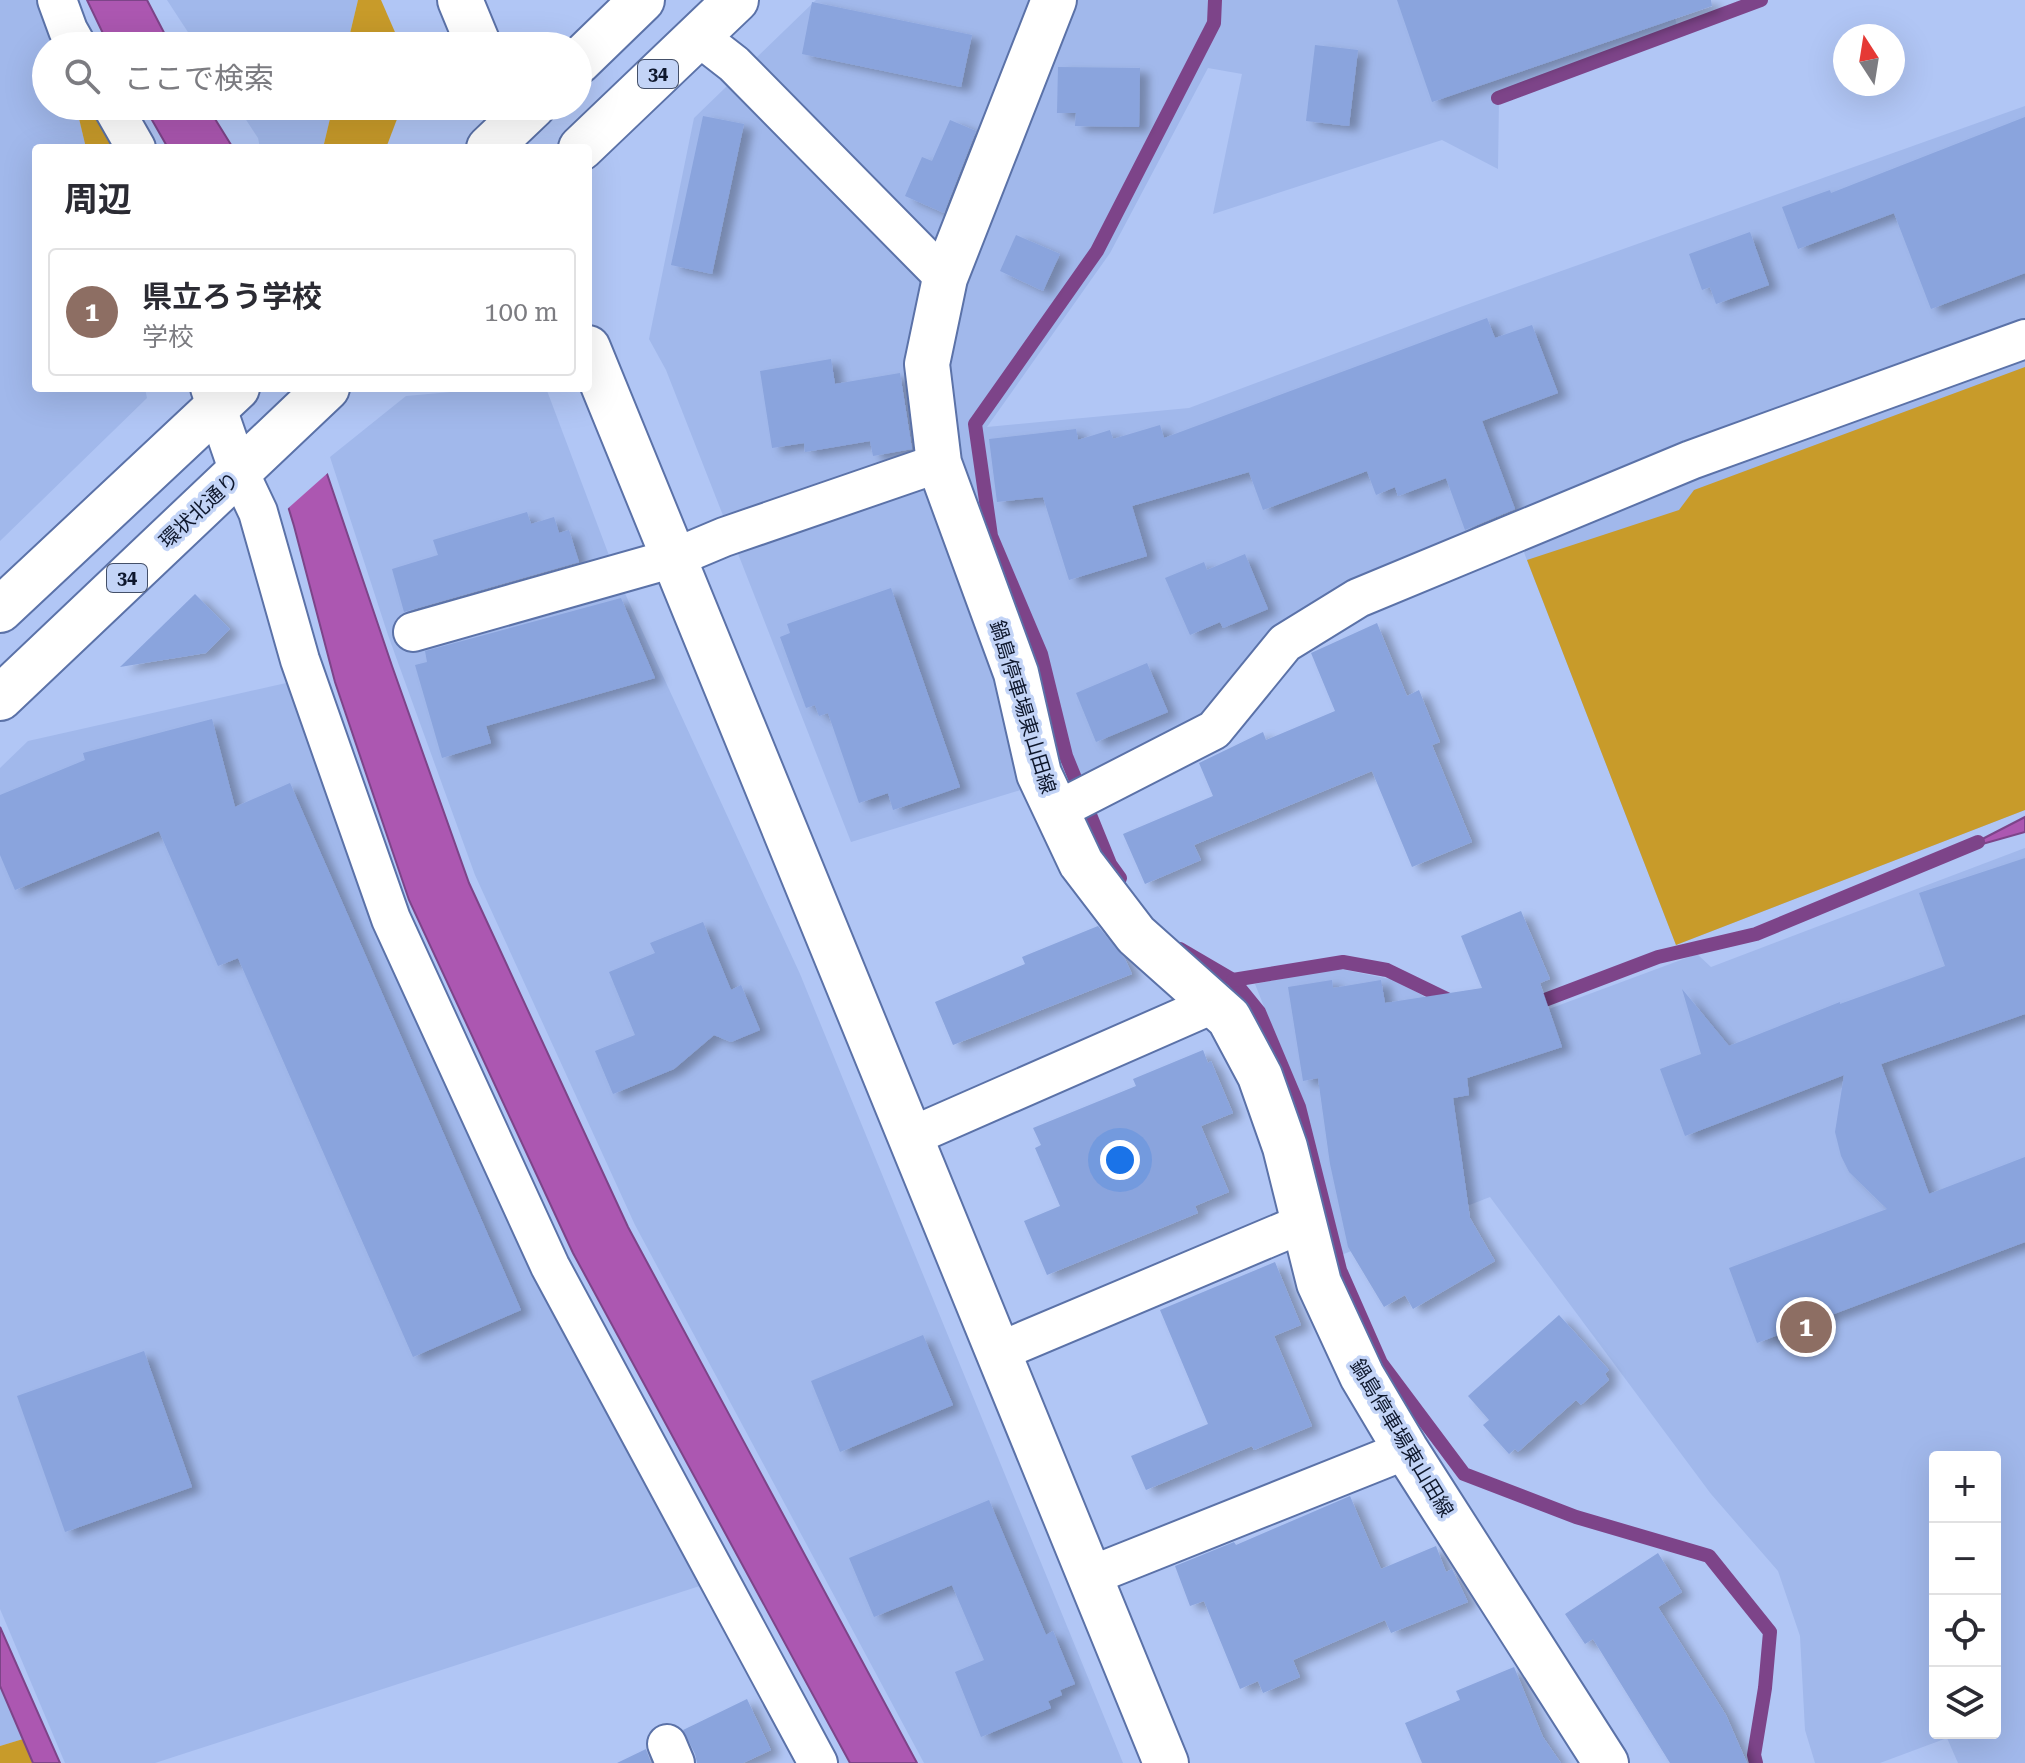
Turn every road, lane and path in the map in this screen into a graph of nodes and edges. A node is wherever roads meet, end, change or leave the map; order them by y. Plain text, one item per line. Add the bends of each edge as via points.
1 (57, 0) edge
2 (460, 0) edge
3 (642, 0) edge
4 (736, 0) edge
5 (1054, 0) edge
6 (71, 32) edge
7 (473, 32) edge
8 (698, 36) junction
9 (592, 48) edge
10 (120, 120) edge
11 (134, 144) edge
12 (585, 144) edge
13 (945, 278) junction
14 (2025, 339) edge
15 (592, 358) edge
16 (224, 393) edge
17 (322, 393) edge
18 (939, 463) junction
19 (247, 465) junction
20 (674, 558) junction
21 (0, 610) edge
22 (413, 632) dead end
23 (0, 698) edge
24 (1073, 802) junction
25 (1213, 1004) junction
26 (910, 1137) junction
27 (1304, 1223) junction
28 (998, 1352) junction
29 (1406, 1450) junction
30 (1090, 1576) junction
31 (818, 1763) edge
32 (1166, 1763) edge
33 (1606, 1763) edge

1 - 6 street
2 - 7 main road
3 - 9 main road
4 - 8 main road, 34
5 - 13 main road, 鍋島停車場東山田線
8 - 12 main road, 34
8 - 13 street via 734,64
10 - 11 street
13 - 18 main road, 鍋島停車場東山田線 via 927,364
14 - 24 street via 1691,460 1358,598 1285,643 1214,730
15 - 20 main road
16 - 19 street
16 - 21 main road
17 - 19 main road, 環状北通り / 34
18 - 20 street
18 - 24 main road, 鍋島停車場東山田線 via 1016,673 1039,774
19 - 23 main road, 環状北通り / 34
19 - 31 street via 300,660 391,919 550,1266
20 - 22 street
20 - 26 main road
24 - 25 main road, 鍋島停車場東山田線 via 1081,863 1136,935
25 - 26 street
25 - 27 main road, 鍋島停車場東山田線 via 1229,1018 1260,1076
26 - 28 main road
27 - 28 street
27 - 29 main road, 鍋島停車場東山田線 via 1319,1283 1362,1376
28 - 30 main road
29 - 30 street
29 - 33 main road, 鍋島停車場東山田線
30 - 32 main road

